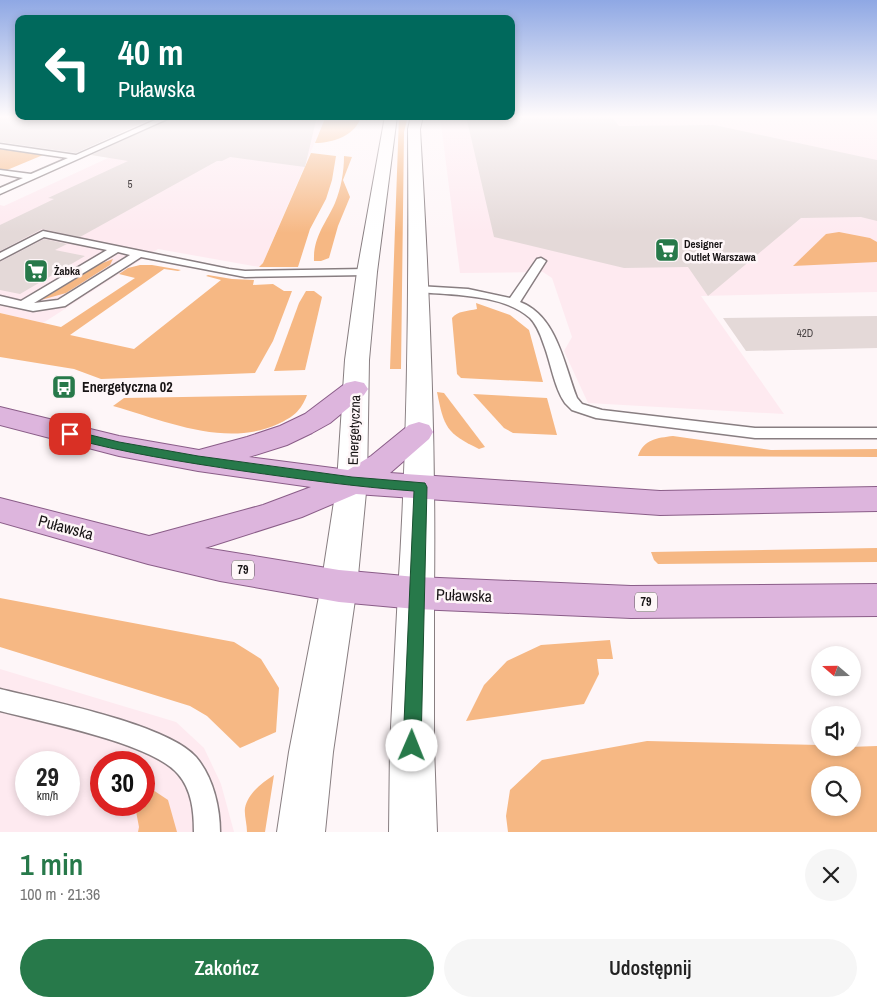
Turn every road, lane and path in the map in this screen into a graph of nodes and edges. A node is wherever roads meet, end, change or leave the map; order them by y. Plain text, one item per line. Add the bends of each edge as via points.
1 (63, 155) edge
2 (83, 155) edge
3 (385, 155) edge
4 (415, 155) edge
5 (78, 157) junction
6 (0, 172) edge
7 (33, 177) junction
8 (0, 191) edge
9 (118, 248) junction
10 (137, 255) junction
11 (0, 257) edge
12 (541, 261) dead end
13 (367, 272) junction
14 (418, 289) junction
15 (0, 300) edge
16 (513, 303) junction
17 (23, 305) junction
18 (355, 389) junction
19 (0, 416) edge
20 (419, 432) junction
21 (877, 433) edge
22 (198, 460) junction
23 (352, 482) junction
24 (420, 487) junction
25 (877, 499) edge
26 (0, 510) edge
27 (148, 550) junction
28 (339, 586) junction
29 (416, 593) junction
30 (877, 600) edge
31 (0, 700) edge
32 (207, 832) edge
33 (302, 832) edge
34 (413, 832) edge

1 - 5 lane
2 - 5 lane
3 - 13 street, Energetyczna
4 - 14 street
5 - 7 lane
6 - 7 lane
7 - 8 lane
9 - 10 lane
9 - 11 lane via 43,234
9 - 17 lane
10 - 13 lane via 245,274
10 - 17 lane via 61,303 33,307
12 - 16 lane
13 - 18 street, Energetyczna
14 - 16 lane via 493,296
14 - 20 street
15 - 17 lane
16 - 21 lane via 533,315 542,326 570,400 577,407 601,415 755,433
18 - 22 main road via 316,419 293,431
18 - 23 street, Energetyczna
19 - 22 main road via 119,446
20 - 23 main road via 370,472
20 - 24 street
22 - 23 main road
23 - 24 main road
23 - 27 main road via 300,506
23 - 28 street, Energetyczna
24 - 25 main road via 660,503
24 - 29 street
26 - 27 main road, Puławska / 79
27 - 28 main road, Puławska / 79
28 - 29 main road, Puławska / 79
28 - 33 street, Energetyczna via 311,752
29 - 30 main road, Puławska / 79 via 631,602
29 - 34 street
31 - 32 lane via 129,735 161,748 186,764 199,787

